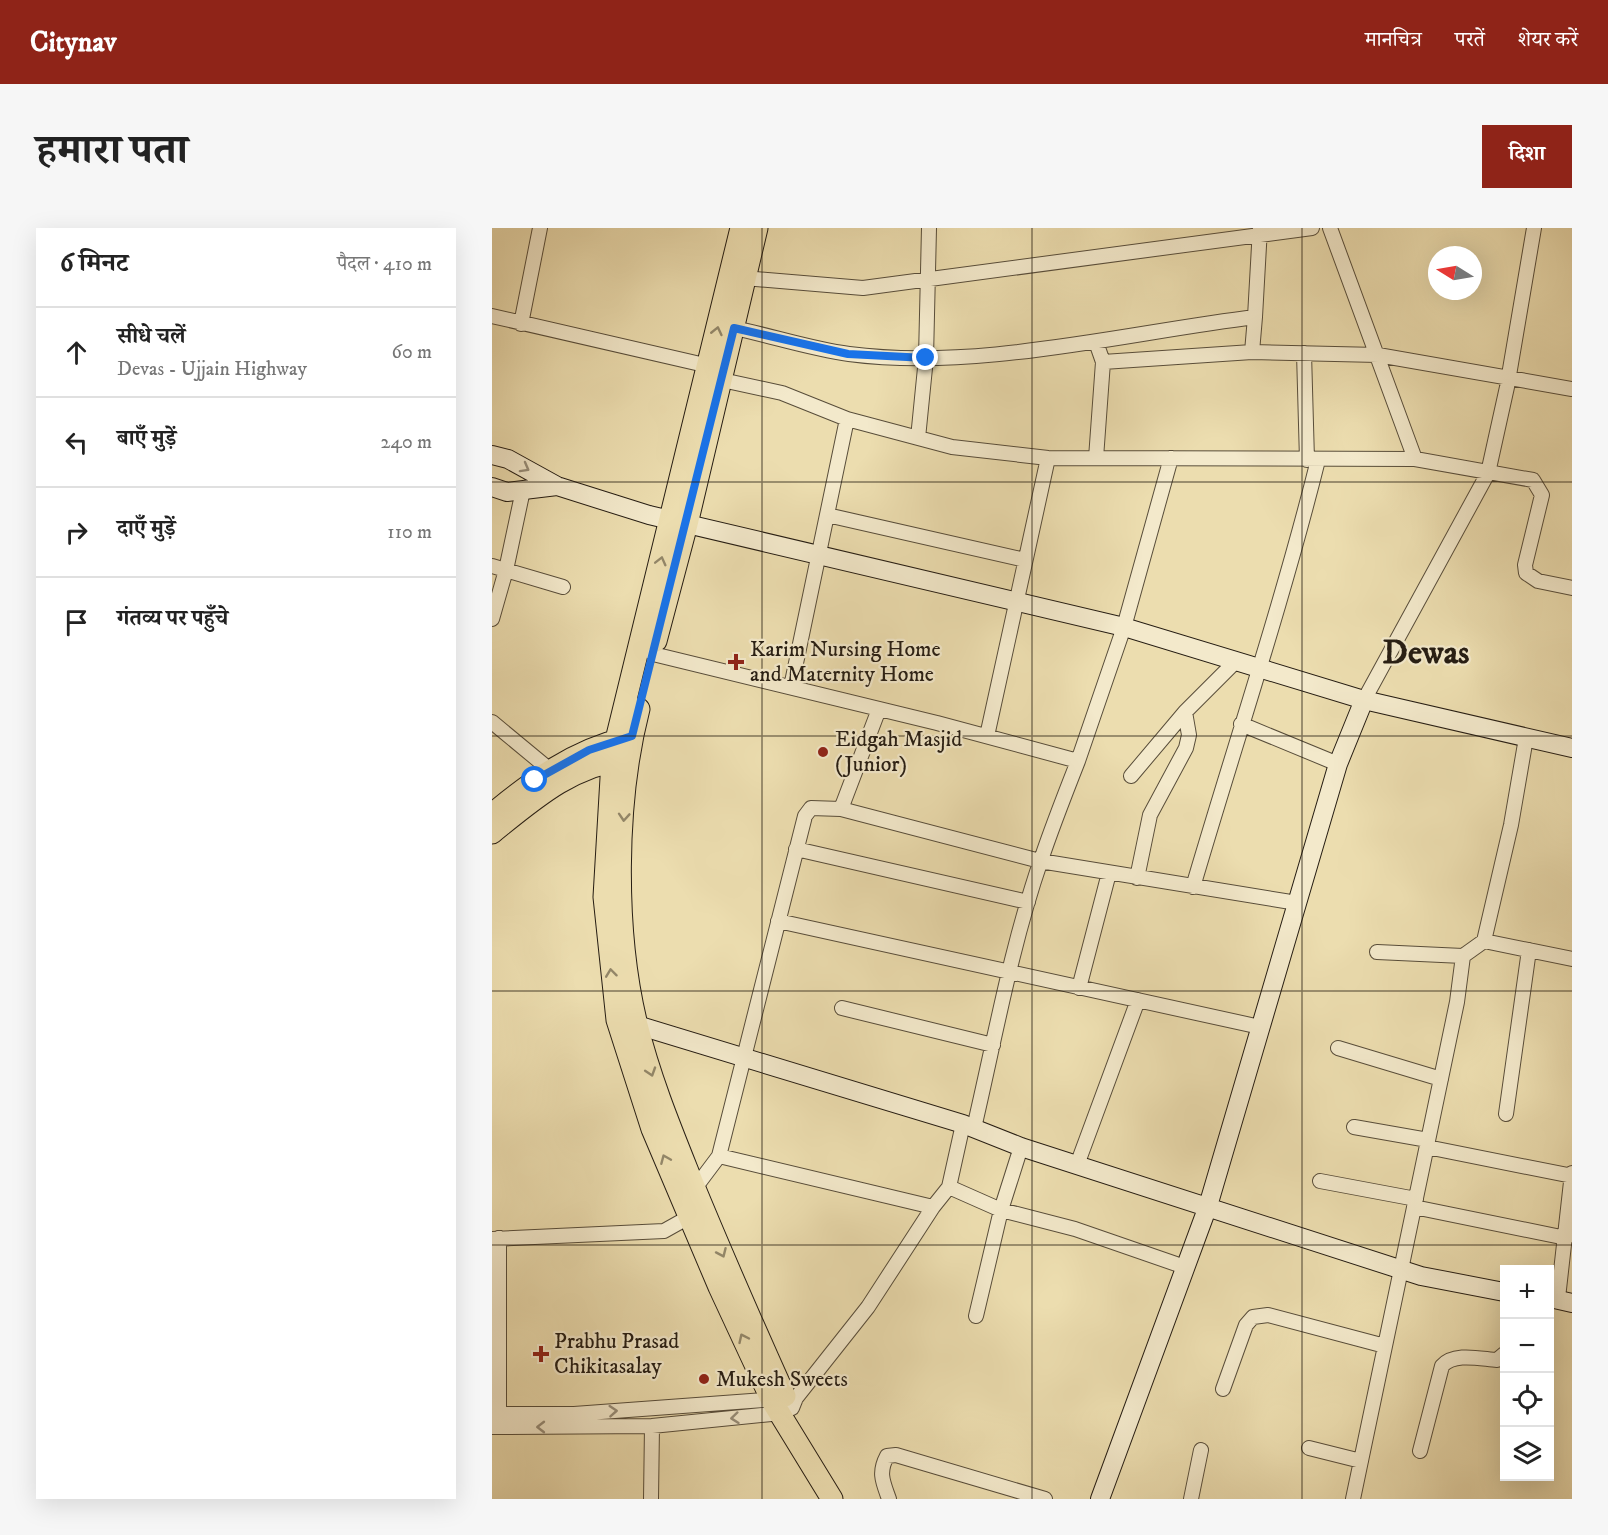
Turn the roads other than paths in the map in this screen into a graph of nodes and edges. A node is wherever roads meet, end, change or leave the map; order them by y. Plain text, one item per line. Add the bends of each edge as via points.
1 (540, 228) edge
2 (741, 228) edge
3 (757, 228) edge
4 (929, 228) edge
5 (1312, 228) edge
6 (1330, 228) edge
7 (1534, 228) edge
8 (1260, 231) edge
9 (744, 278) junction
10 (926, 280) junction
11 (492, 316) edge
12 (1255, 317) junction
13 (521, 324) junction
14 (734, 328) junction
15 (1096, 342) junction
16 (1252, 351) junction
17 (1304, 353) junction
18 (1378, 355) junction
19 (926, 358) junction
20 (1103, 362) junction
21 (715, 373) junction
22 (1508, 378) junction
23 (1572, 389) edge
24 (847, 419) junction
25 (918, 438) junction
26 (492, 454) edge
27 (1048, 458) junction
28 (1096, 458) junction
29 (1172, 458) junction
30 (1415, 459) junction
31 (1313, 460) junction
32 (1488, 473) junction
33 (557, 486) junction
34 (492, 487) edge
35 (523, 490) junction
36 (827, 515) junction
37 (679, 522) junction
38 (818, 557) junction
39 (1025, 560) junction
40 (492, 566) edge
41 (506, 570) junction
42 (563, 587) dead end
43 (1572, 588) edge
44 (1016, 602) junction
45 (492, 619) edge
46 (1124, 627) junction
47 (653, 654) junction
48 (1235, 662) junction
49 (1258, 670) junction
50 (791, 687) junction
51 (1364, 700) junction
52 (879, 709) junction
53 (1185, 712) junction
54 (492, 722) edge
55 (1241, 724) junction
56 (987, 736) junction
57 (624, 738) junction
58 (1526, 738) junction
59 (1572, 748) edge
60 (620, 760) junction
61 (1078, 761) junction
62 (1338, 764) junction
63 (550, 770) junction
64 (1131, 776) dead end
65 (841, 809) junction
66 (492, 814) edge
67 (492, 833) edge
68 (796, 849) junction
69 (1040, 861) junction
70 (1109, 873) junction
71 (1137, 878) junction
72 (1193, 886) junction
73 (1028, 902) junction
74 (1297, 903) junction
75 (778, 921) junction
76 (1484, 941) junction
77 (1529, 950) junction
78 (1377, 952) dead end
79 (1463, 956) junction
80 (1572, 960) edge
81 (1009, 972) junction
82 (1079, 988) junction
83 (1138, 1000) junction
84 (842, 1008) dead end
85 (627, 1022) junction
86 (1260, 1027) junction
87 (993, 1045) junction
88 (1338, 1048) dead end
89 (744, 1059) junction
90 (1441, 1079) junction
91 (1506, 1113) dead end
92 (968, 1126) junction
93 (1354, 1126) dead end
94 (1427, 1143) junction
95 (1021, 1147) junction
96 (719, 1156) junction
97 (1077, 1165) junction
98 (1572, 1175) edge
99 (1320, 1181) dead end
100 (949, 1186) junction
101 (695, 1188) junction
102 (1415, 1203) junction
103 (1208, 1206) junction
104 (933, 1207) junction
105 (1001, 1210) junction
106 (689, 1217) junction
107 (496, 1238) edge
108 (1566, 1238) junction
109 (1185, 1267) junction
110 (1401, 1270) junction
111 (1500, 1291) edge
112 (1560, 1300) edge
113 (976, 1316) dead end
114 (1385, 1346) junction
115 (1500, 1357) edge
116 (1223, 1389) dead end
117 (785, 1403) junction
118 (494, 1418) edge
119 (652, 1426) junction
120 (1309, 1448) dead end
121 (1201, 1450) dead end
122 (1420, 1451) dead end
123 (1361, 1461) junction
124 (651, 1499) edge
125 (832, 1499) edge
126 (849, 1499) edge
127 (889, 1499) edge
128 (1046, 1499) edge
129 (1100, 1499) edge
130 (1191, 1499) edge
131 (1353, 1499) edge

1 - 13 street
21 -> 2 main road
3 - 9 main road
4 - 10 street
5 - 8 street
6 - 18 street
7 - 22 street
8 - 10 street
8 - 12 street
9 - 10 street via 863,288
9 - 14 main road
10 - 19 street
11 - 13 street
12 - 15 street
12 - 16 street
13 - 21 street
14 - 19 street via 848,354
14 - 21 main road
15 - 19 street
15 - 20 street
16 - 17 street
16 - 20 street
17 - 18 street
17 - 31 street
18 - 22 street
18 - 30 street
19 - 25 street
20 - 28 street
21 - 24 street via 782,393
21 - 37 main road
22 - 23 street
22 - 32 street
24 - 25 street
24 - 36 street
25 - 27 street via 952,447
26 -> 33 street
27 - 28 street
27 - 39 street
28 - 29 street
29 - 31 street
29 - 46 street
30 - 31 street
30 - 32 street
31 - 49 street via 1292,565
32 - 43 street via 1533,480 1540,488 1542,495 1526,573
32 - 51 street
33 - 35 street
33 - 37 street
34 - 35 street via 507,492
35 - 41 street
36 - 38 street
36 - 39 street
37 - 38 street
37 - 47 main road
57 -> 37 main road
38 - 44 street
38 - 50 street
39 - 44 street
40 - 41 street
41 - 42 street
41 - 45 street
44 - 46 street
44 - 56 street
46 - 48 street
46 - 61 street
47 - 50 street
47 - 57 main road
48 - 49 street
48 - 53 street
49 - 51 street
49 - 55 street
50 - 52 street
51 - 58 street
51 - 62 street
52 - 56 street
52 - 65 street
53 - 64 street
53 - 71 street via 1189,735 1186,748 1150,814
54 - 63 street
55 - 62 street
55 - 72 street
56 - 61 street
57 - 60 main road
57 - 63 main road
58 - 59 street
58 - 76 street
60 - 67 main road via 589,767 549,787
60 - 85 main road via 604,897
61 - 69 street
62 - 74 street
63 - 66 main road
65 - 68 street via 811,808
65 - 69 street
68 - 73 street
68 - 75 street
69 - 70 street
69 - 73 street
70 - 71 street
70 - 82 street
71 - 72 street
72 - 74 street
73 - 81 street
74 - 86 street
75 - 81 street
75 - 89 street
76 - 77 street
76 - 79 street
77 - 80 street
77 - 91 street
78 - 79 street
79 - 90 street
81 - 82 street
81 - 87 street
82 - 83 street
83 - 86 street
83 - 97 street
84 - 87 street
85 - 89 street
85 -> 101 main road
106 -> 85 main road via 652,1129
86 - 103 street
87 - 92 street
88 - 90 street
89 - 92 street
89 - 96 street
90 - 94 street
92 - 95 street
92 - 100 street
93 - 94 street
94 - 98 street
94 - 102 street
95 - 97 street
95 - 105 street
96 - 101 street
96 - 104 street
97 - 103 street
98 - 108 street
99 - 102 street
100 - 104 street
100 - 105 street
101 -> 117 main road
102 - 108 street
102 - 110 street
103 - 109 street
103 - 110 street
104 - 117 street via 868,1307
105 - 109 street via 1075,1229
105 - 113 street
106 - 107 street via 664,1231
117 -> 106 main road
107 - 118 street
108 - 112 street
109 - 129 street
110 - 111 street
110 - 114 street
114 - 116 street via 1268,1315 1254,1317 1246,1325
114 - 123 street
115 - 122 street via 1446,1361
118 -> 117 street
117 -> 119 street
117 - 125 main road
117 - 126 main road
119 -> 118 street
119 - 124 street
120 - 123 street
121 - 130 street
123 - 131 street
127 - 128 street via 880,1475 888,1456 896,1455

